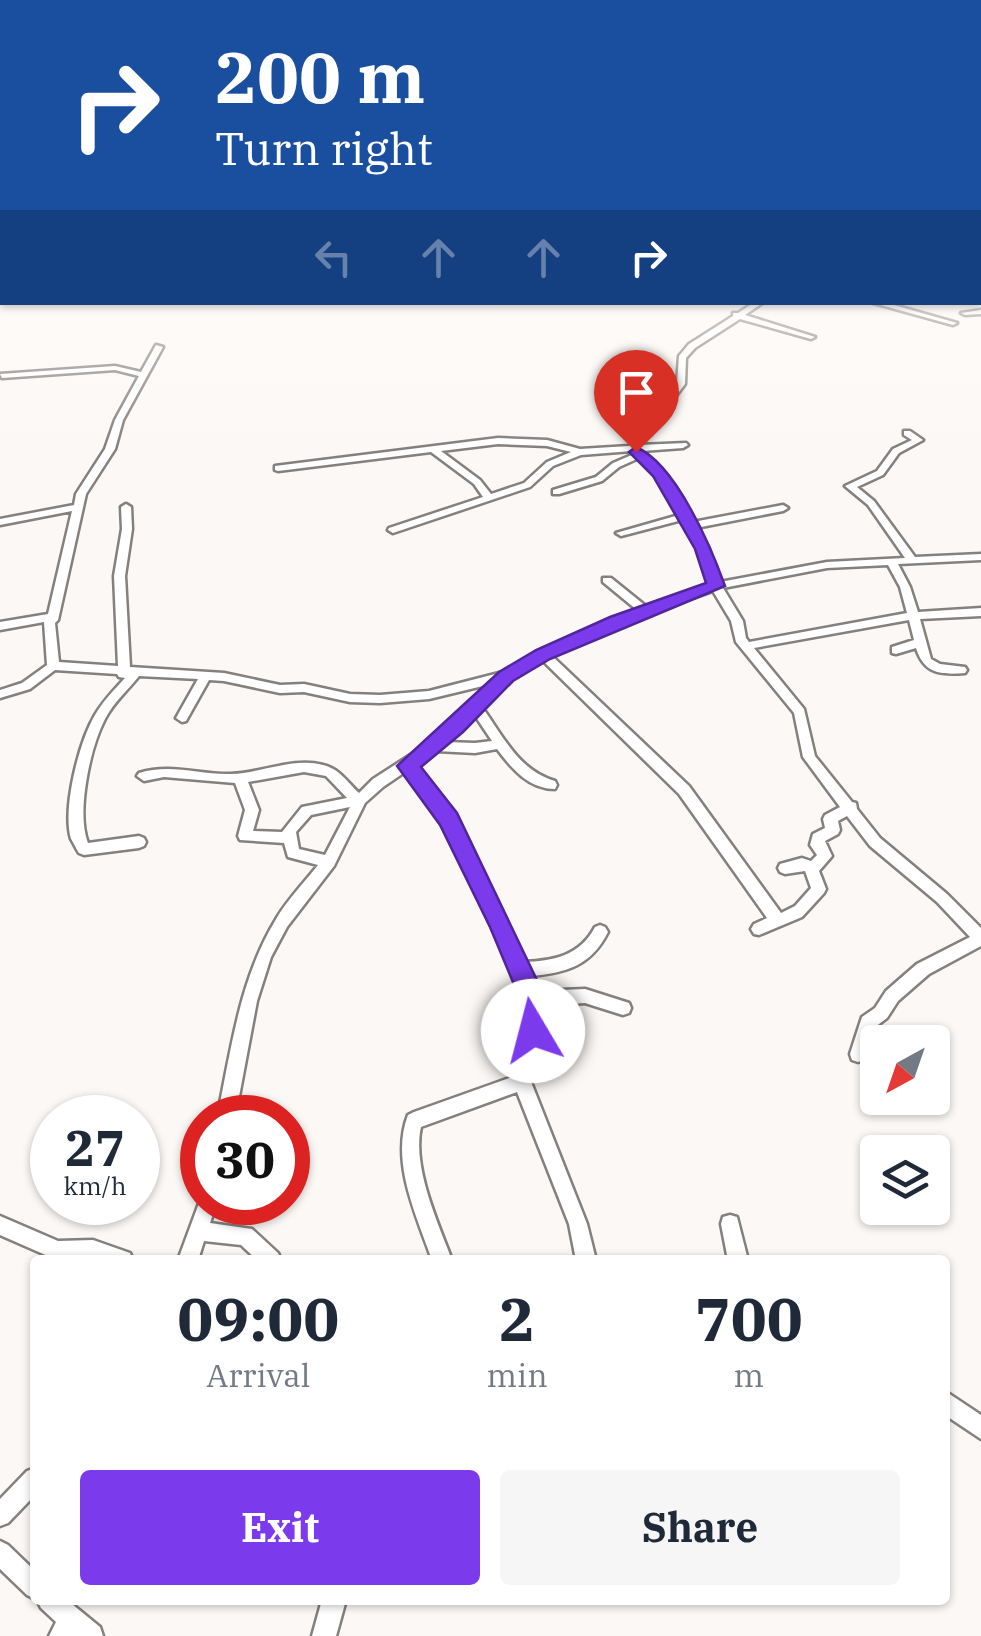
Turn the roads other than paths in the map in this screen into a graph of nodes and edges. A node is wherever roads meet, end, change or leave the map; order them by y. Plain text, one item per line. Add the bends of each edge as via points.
1 (756, 305) edge
2 (884, 305) edge
3 (981, 312) edge
4 (965, 313) dead end
5 (736, 315) junction
6 (953, 323) dead end
7 (812, 337) dead end
8 (160, 347) dead end
9 (144, 374) junction
10 (2, 376) edge
11 (907, 433) dead end
12 (683, 445) dead end
13 (432, 448) junction
14 (580, 452) junction
15 (637, 452) junction
16 (278, 468) dead end
17 (556, 492) dead end
18 (490, 498) junction
19 (78, 507) junction
20 (126, 507) dead end
21 (783, 508) dead end
22 (686, 521) junction
23 (0, 522) edge
24 (393, 530) dead end
25 (621, 532) dead end
26 (941, 542) dead end
27 (950, 556) junction
28 (981, 558) edge
29 (911, 559) junction
30 (890, 560) junction
31 (606, 580) dead end
32 (716, 586) junction
33 (648, 612) junction
34 (981, 612) edge
35 (911, 616) junction
36 (52, 620) junction
37 (0, 626) edge
38 (919, 643) junction
39 (746, 646) junction
40 (896, 650) dead end
41 (543, 654) junction
42 (53, 666) junction
43 (961, 670) dead end
44 (128, 674) junction
45 (506, 676) junction
46 (205, 677) junction
47 (0, 694) edge
48 (475, 706) junction
49 (182, 718) dead end
50 (502, 744) junction
51 (434, 746) junction
52 (408, 766) junction
53 (144, 776) dead end
54 (240, 778) junction
55 (550, 785) dead end
56 (360, 800) junction
57 (850, 807) junction
58 (289, 838) junction
59 (139, 842) dead end
60 (328, 862) junction
61 (785, 868) dead end
62 (811, 868) junction
63 (776, 918) junction
64 (759, 929) dead end
65 (600, 932) dead end
66 (981, 938) edge
67 (520, 968) junction
68 (533, 999) junction
69 (623, 1008) dead end
70 (858, 1054) dead end
71 (522, 1082) junction
72 (230, 1095) edge
73 (730, 1224) dead end
74 (0, 1225) edge
75 (201, 1225) edge
76 (199, 1231) junction
77 (108, 1255) edge
78 (190, 1255) edge
79 (266, 1255) edge
80 (440, 1255) edge
81 (585, 1255) edge
82 (737, 1255) edge
83 (950, 1406) edge
84 (981, 1428) edge
85 (30, 1484) edge
86 (0, 1515) edge
87 (0, 1553) edge
88 (30, 1582) edge
89 (52, 1605) edge
90 (333, 1605) edge
91 (65, 1628) edge
92 (91, 1636) edge
93 (324, 1636) edge

1 - 5 street
2 - 6 street
3 - 4 street
5 - 7 street
5 - 15 street via 684,355 681,384 636,441
8 - 9 street
9 - 10 street via 115,368
9 - 19 street
11 - 29 street via 919,440 896,451 880,473 850,486
12 - 15 street
13 - 14 street via 498,441
13 - 16 street
13 - 18 street
14 - 15 street
14 - 18 street via 550,464 527,485
15 - 17 street via 598,479
15 - 22 street via 659,473
18 - 24 street
19 - 23 street
19 - 36 street
20 - 44 street via 131,530 118,602
21 - 22 street
22 - 25 street
22 - 32 street
26 - 27 street
27 - 28 street
27 - 29 street
29 - 30 street
30 - 32 street via 787,570
30 - 35 street
31 - 33 street
32 - 33 street
32 - 39 street
33 - 41 street
34 - 35 street
35 - 38 street
35 - 39 street
36 - 37 street via 25,618
36 - 42 street
38 - 40 street
38 - 43 street via 932,665
39 - 57 street via 800,712 810,757
41 - 45 street
41 - 63 street via 684,790
42 - 44 street
42 - 47 street via 26,686
44 - 46 street
44 - 59 street via 89,742 74,826 84,850
45 - 46 street via 380,699
45 - 48 street
46 - 49 street
48 - 50 street
48 - 51 street
50 - 51 street
50 - 55 street via 530,777
51 - 52 street
52 - 56 street
52 - 67 street via 449,820
53 - 54 street
54 - 56 street via 319,768
54 - 58 street via 252,810 245,836
56 - 58 street via 307,810
56 - 60 street
57 - 62 street via 818,838 824,856
57 - 66 street via 875,842
58 - 60 street via 293,853
60 - 72 street via 264,956
61 - 62 street
62 - 63 street via 819,888 795,914
63 - 64 street
65 - 67 street via 595,946 575,958
66 - 70 street via 923,969 892,996 868,1022
67 - 68 street
68 - 69 street via 585,996
68 - 71 street
71 - 80 street via 414,1121 409,1130
71 - 81 street
73 - 82 street
74 - 77 street via 58,1250
75 - 76 street
76 - 78 street
76 - 79 street via 245,1236
83 - 84 street
85 - 86 street
87 - 88 street
89 - 91 street
90 - 93 street
91 - 92 street

